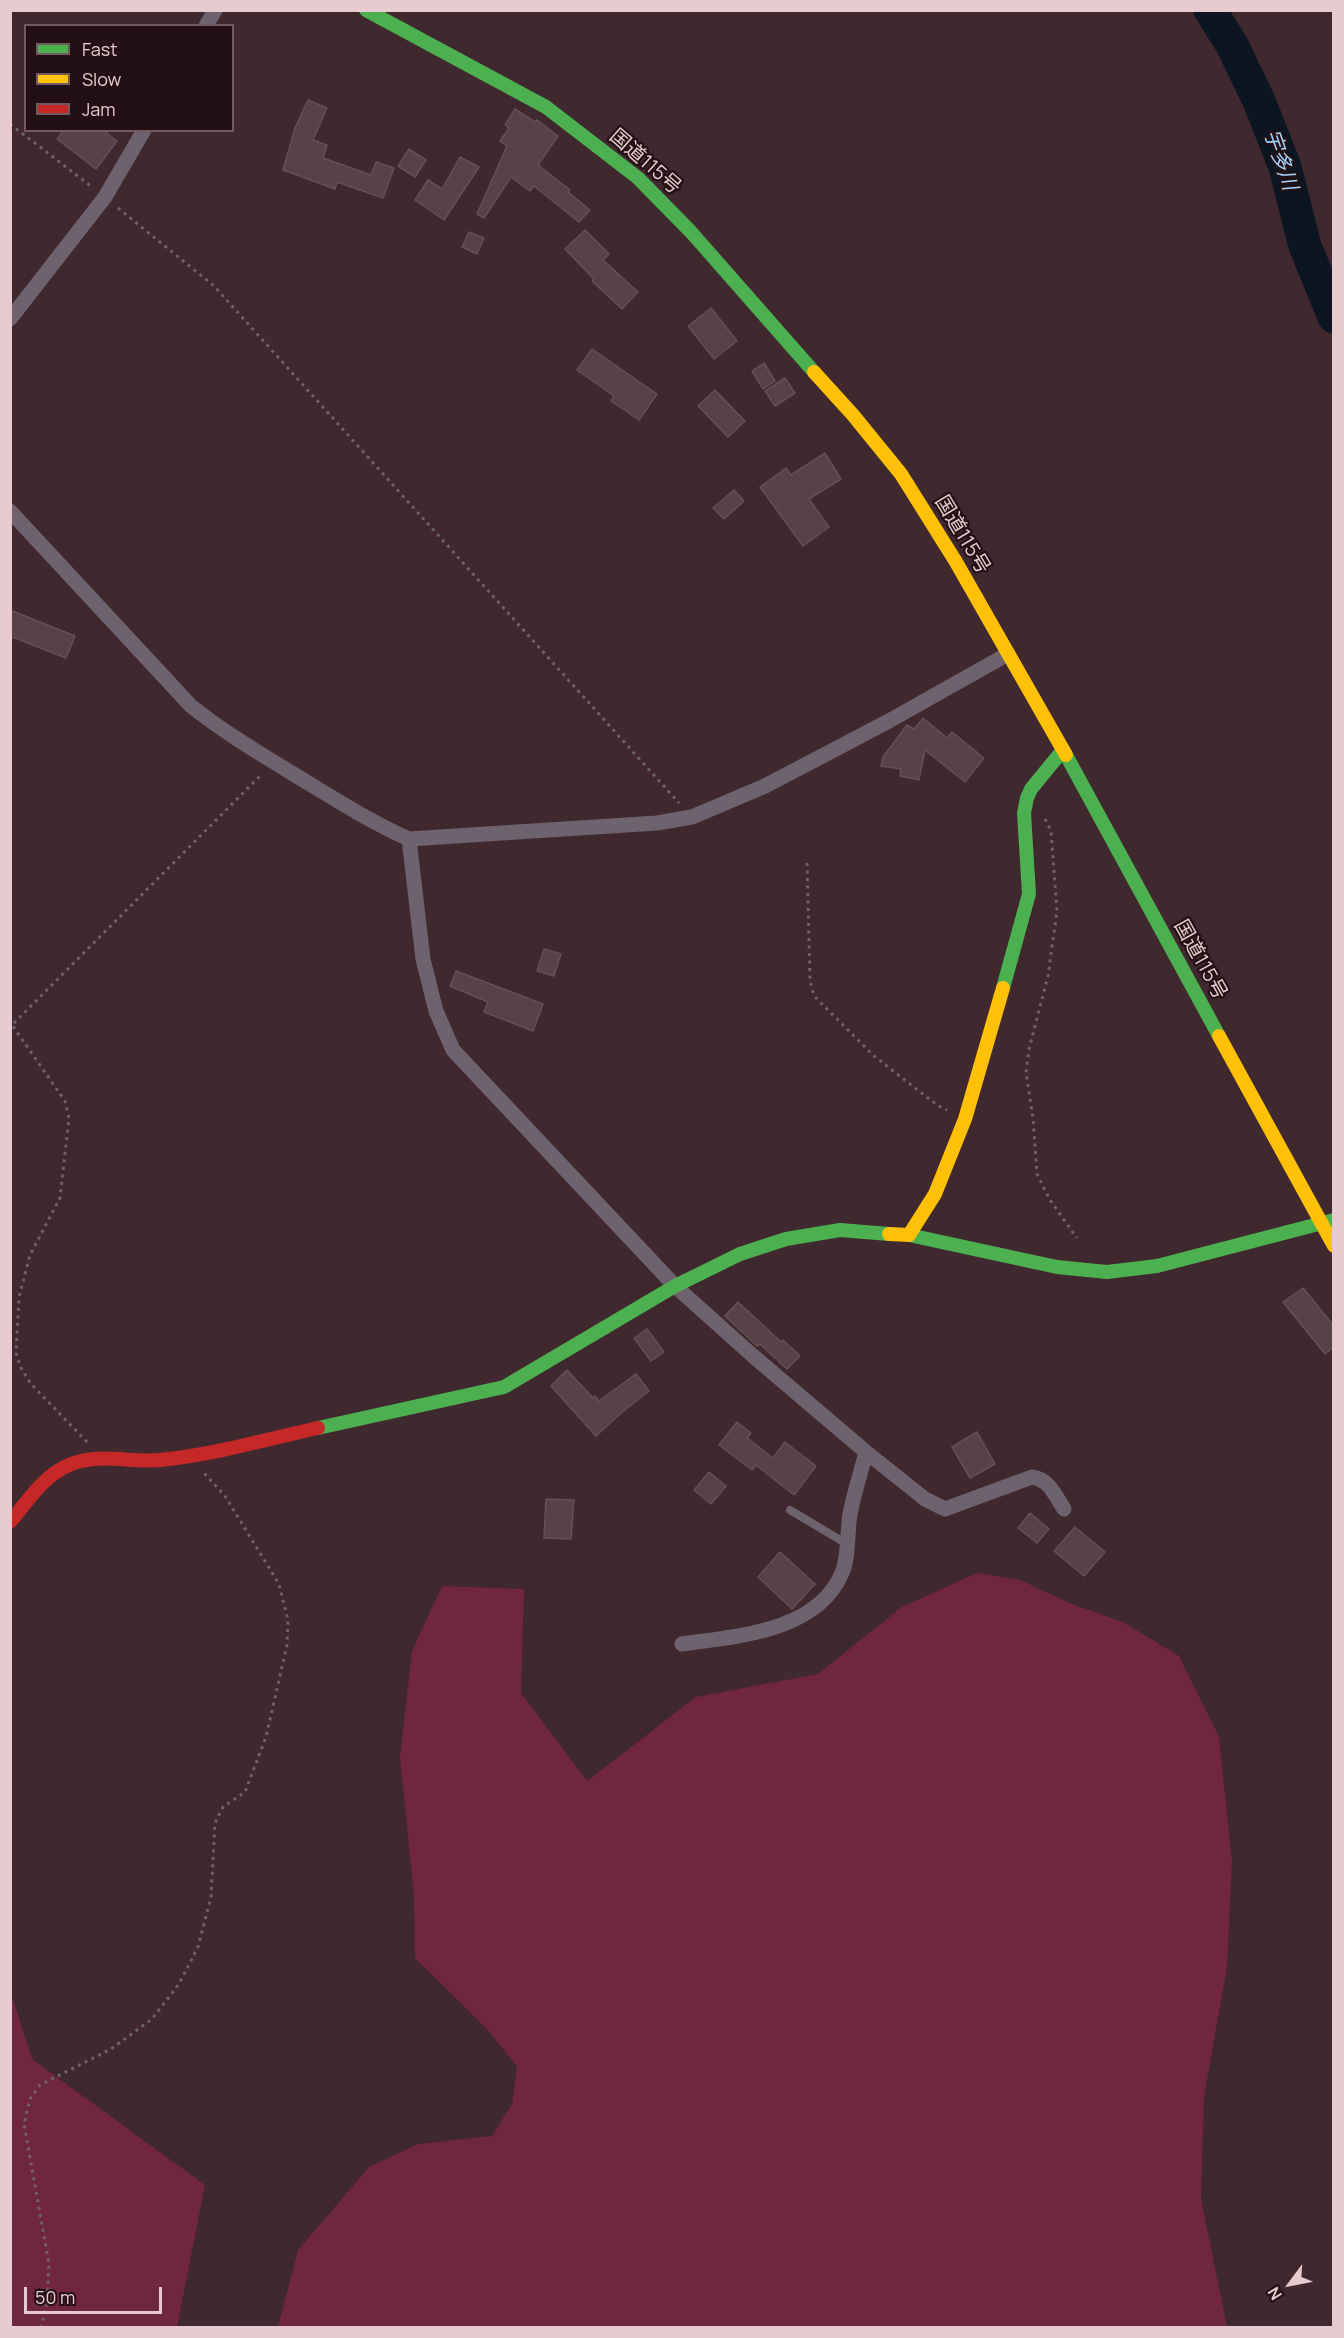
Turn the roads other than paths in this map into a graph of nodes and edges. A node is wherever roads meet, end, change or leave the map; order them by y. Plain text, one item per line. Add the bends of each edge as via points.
1 (215, 10) edge
2 (366, 10) edge
3 (207, 24) edge
4 (143, 132) edge
5 (10, 320) edge
6 (10, 511) edge
7 (1008, 654) junction
8 (1063, 750) junction
9 (409, 839) junction
10 (1327, 1221) edge
11 (909, 1235) junction
12 (1334, 1246) edge
13 (675, 1286) junction
14 (866, 1452) junction
15 (1064, 1509) dead end
16 (790, 1510) dead end
17 (10, 1522) edge
18 (847, 1544) junction
19 (682, 1644) dead end

1 - 3 street
2 - 7 main road, 国道115号 via 546,107 638,178 666,205 901,474
4 - 5 street via 105,197
6 - 9 street via 191,706 215,725 375,824
7 - 8 main road, 国道115号
7 - 9 street via 765,786 692,817 657,823
8 - 10 main road, 国道115号
8 - 11 main road via 1027,798 1024,813 1029,894 965,1119 935,1194
9 - 13 street via 423,958 436,1011 453,1050
10 - 11 main road via 1158,1266 1107,1272 1057,1267
10 - 12 main road, 国道115号
11 - 13 main road via 840,1230 786,1239 740,1254
13 - 14 street
13 - 17 main road via 504,1387 187,1456 154,1461 77,1461 45,1480
14 - 15 street via 926,1499 945,1509 1032,1477 1048,1484
14 - 18 street
16 - 18 lane
18 - 19 street via 843,1571 832,1593 814,1609 751,1634

